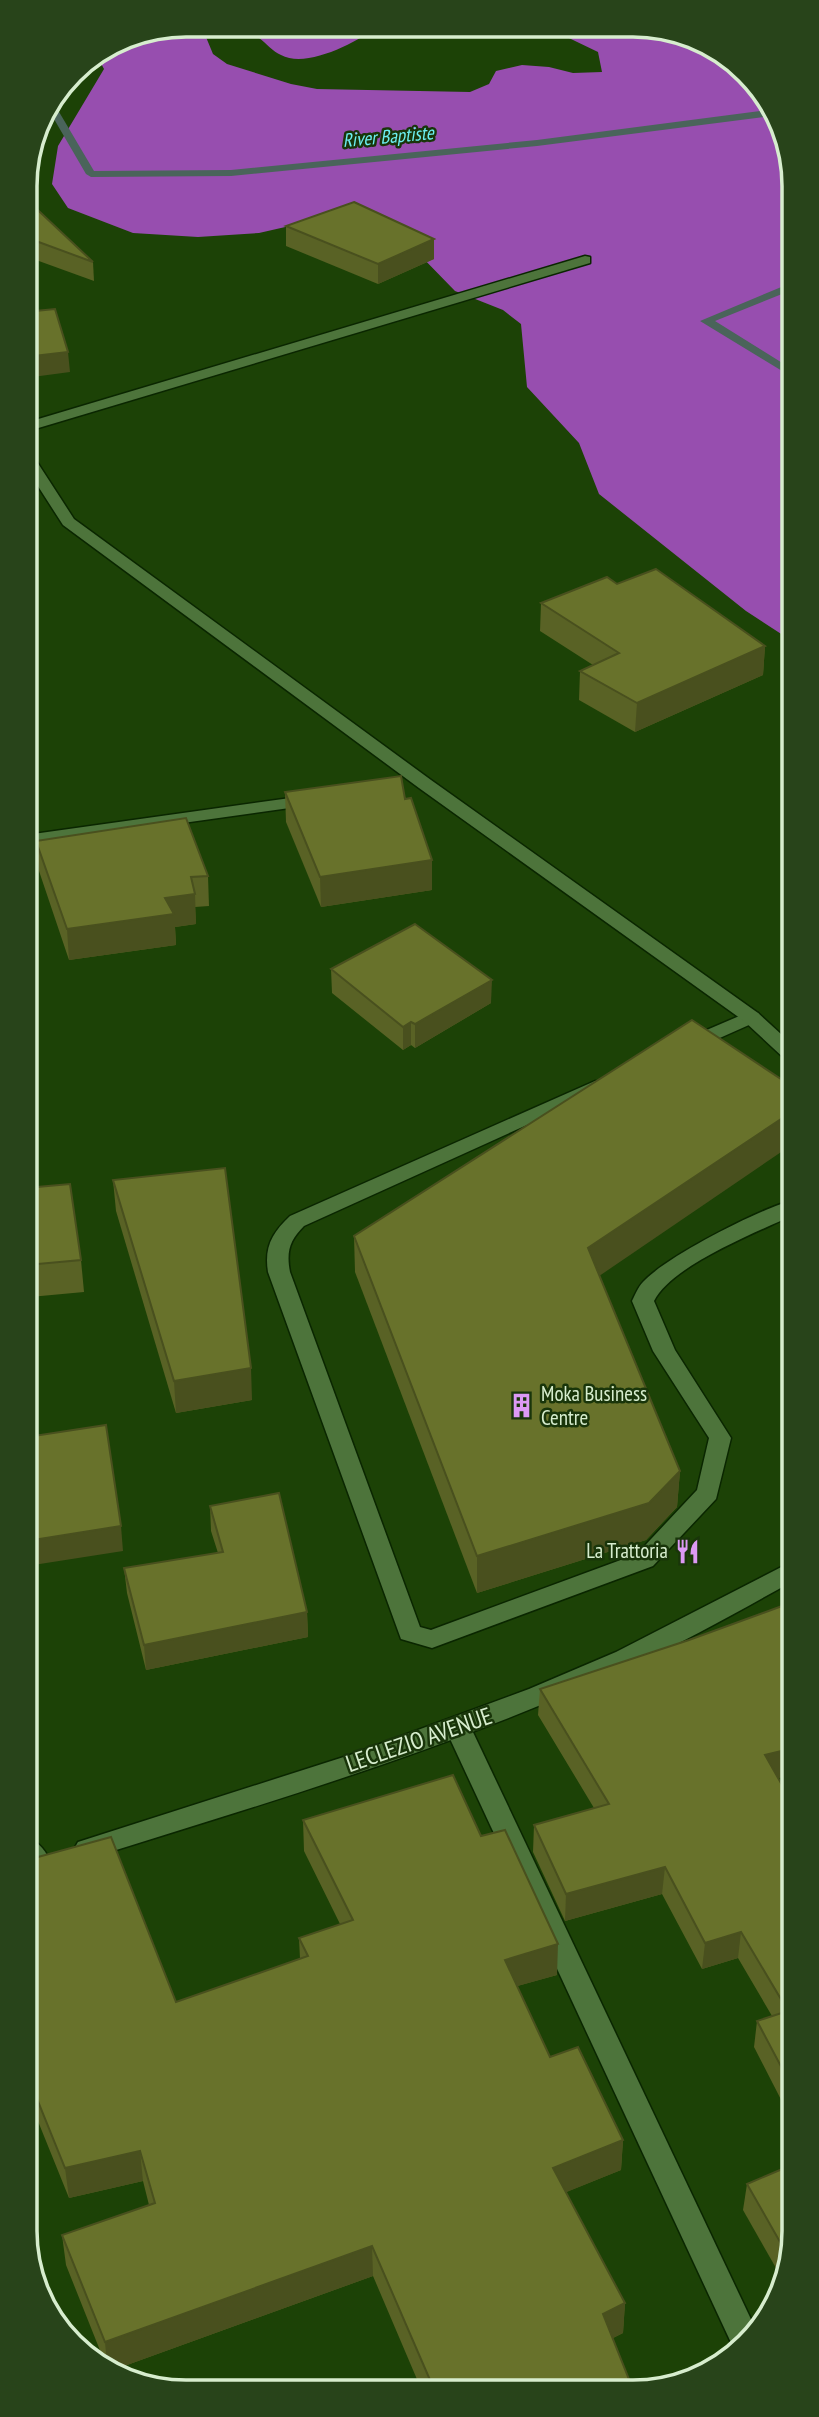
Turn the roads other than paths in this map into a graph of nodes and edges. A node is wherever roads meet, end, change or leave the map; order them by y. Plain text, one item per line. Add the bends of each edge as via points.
1 (585, 260) dead end
2 (37, 424) edge
3 (37, 473) edge
4 (425, 784) junction
5 (397, 788) edge
6 (328, 797) edge
7 (37, 838) edge
8 (751, 1017) junction
9 (782, 1046) edge
10 (663, 1057) edge
11 (612, 1079) edge
12 (782, 1212) edge
13 (782, 1577) edge
14 (458, 1728) junction
15 (37, 1858) edge
16 (741, 2333) edge

1 - 2 street
3 - 4 street via 68,522
4 - 5 street
4 - 8 street
6 - 7 street
8 - 9 street
8 - 10 street
11 - 12 street via 297,1221 282,1235 275,1255 279,1272 410,1633 432,1639 645,1560 708,1493 720,1438 664,1351 644,1295 690,1257
13 - 14 street, LECLEZIO AVENUE via 734,1606 598,1672
14 - 15 street, LECLEZIO AVENUE
14 - 16 street

